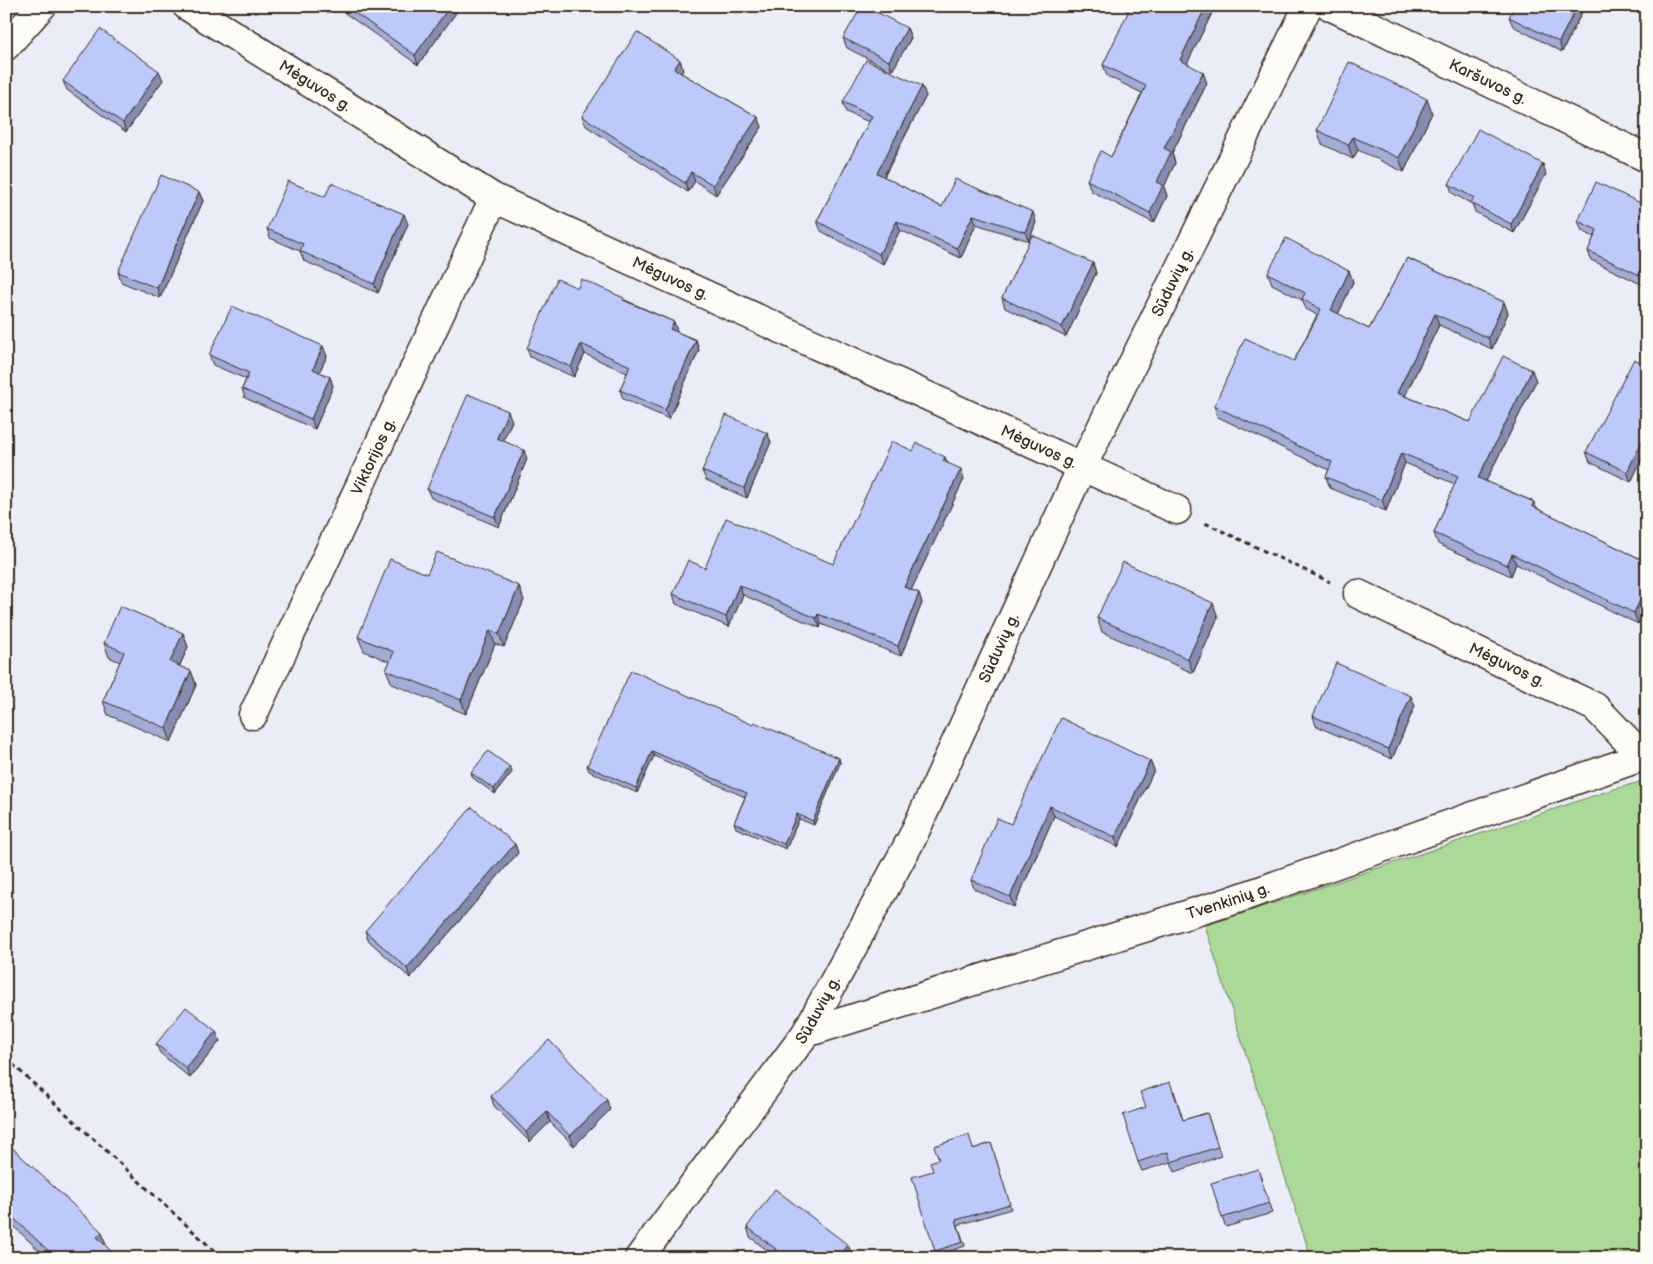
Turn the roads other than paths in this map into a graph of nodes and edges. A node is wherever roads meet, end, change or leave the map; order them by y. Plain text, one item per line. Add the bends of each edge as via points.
1 (42, 6) edge
2 (187, 6) edge
3 (1308, 6) edge
4 (1330, 6) edge
5 (6, 46) edge
6 (1647, 158) edge
7 (494, 198) junction
8 (1082, 467) junction
9 (1177, 510) road end
10 (1358, 594) road end
11 (253, 715) dead end
12 (1645, 755) edge
13 (806, 1033) junction
14 (639, 1258) edge

1 - 5 street
2 - 7 street, Mėguvos g.
3 - 8 street, Sūduvių g.
4 - 6 street, Karšuvos g.
7 - 8 street, Mėguvos g.
7 - 11 street, Viktorijos g.
8 - 9 street, Mėguvos g.
8 - 13 street, Sūduvių g. via 912,838
10 - 12 street, Mėguvos g. via 1595,707
12 - 13 street, Tvenkinių g. via 1231,901
13 - 14 street, Sūduvių g.

